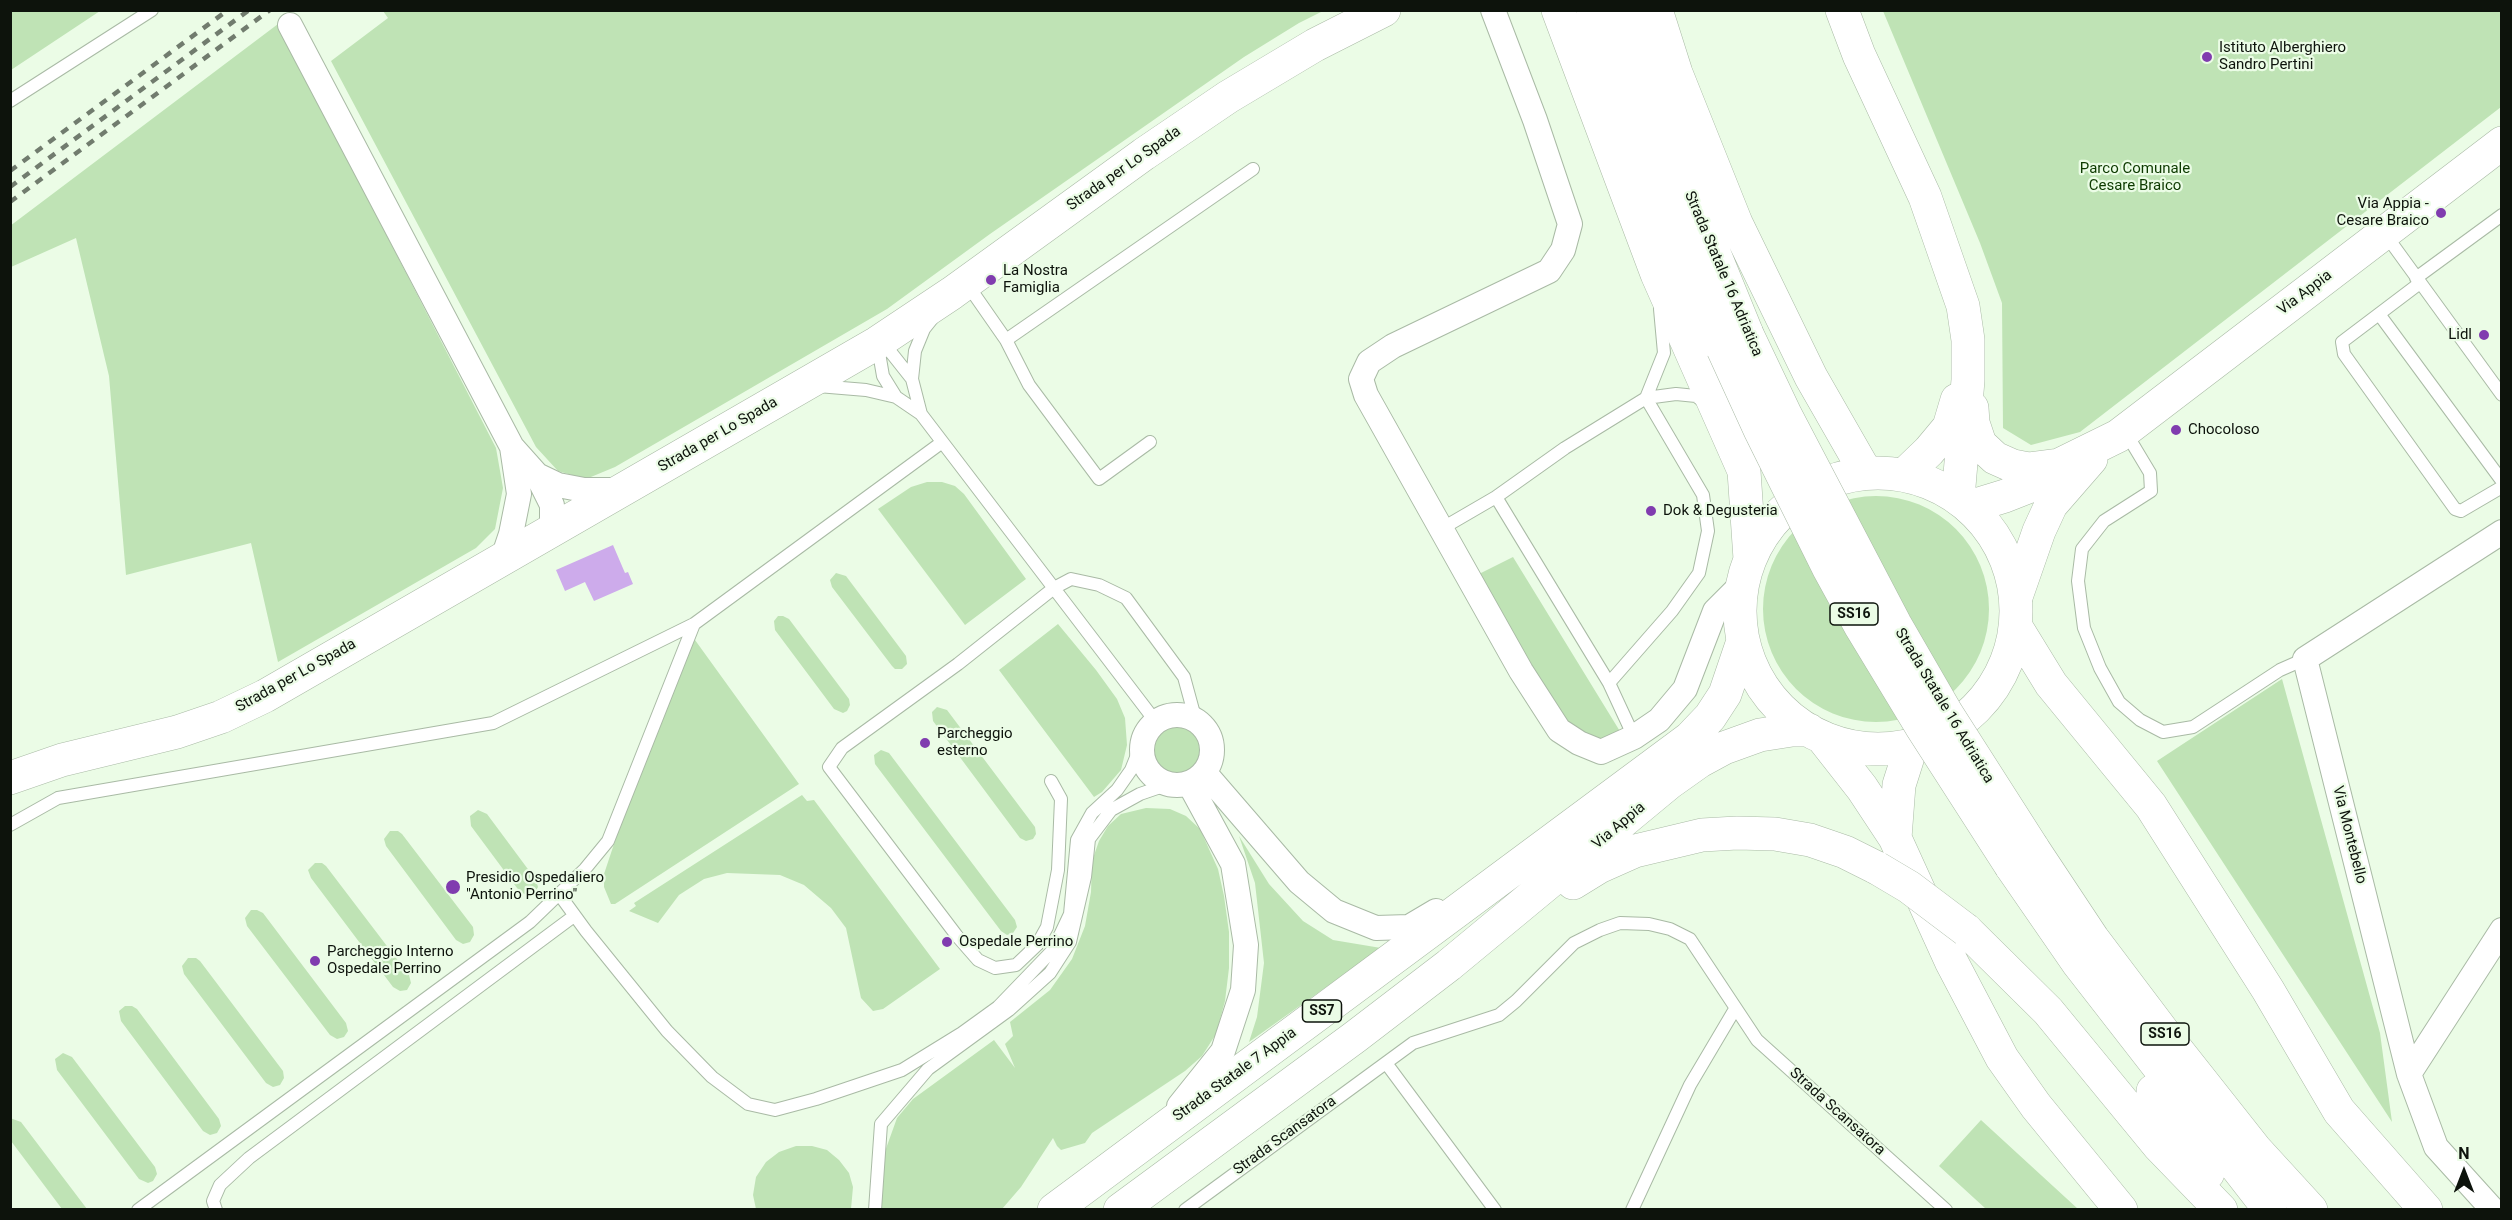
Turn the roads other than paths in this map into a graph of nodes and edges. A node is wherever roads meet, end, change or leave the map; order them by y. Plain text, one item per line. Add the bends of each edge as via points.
1 (152, 10) edge
2 (1384, 10) edge
3 (1493, 10) edge
4 (1558, 10) edge
5 (1593, 10) edge
6 (1622, 10) edge
7 (1656, 10) edge
8 (1842, 10) edge
9 (290, 26) dead end
10 (10, 101) edge
11 (2502, 143) edge
12 (1253, 169) dead end
13 (2502, 215) edge
14 (2384, 233) junction
15 (1657, 274) junction
16 (2418, 280) junction
17 (959, 288) junction
18 (2379, 314) junction
19 (1006, 340) junction
20 (1735, 341) junction
21 (877, 343) junction
22 (912, 379) junction
23 (1968, 380) junction
24 (805, 386) junction
25 (2502, 395) edge
26 (897, 397) junction
27 (1646, 398) junction
28 (921, 414) junction
29 (1722, 419) junction
30 (2117, 436) junction
31 (1150, 442) dead end
32 (941, 443) junction
33 (512, 447) junction
34 (2059, 465) junction
35 (1866, 473) junction
36 (537, 475) junction
37 (1904, 475) junction
38 (2502, 481) edge
39 (2502, 487) edge
40 (622, 490) junction
41 (519, 494) junction
42 (1496, 497) junction
43 (1963, 502) junction
44 (1441, 529) junction
45 (552, 530) junction
46 (2502, 532) edge
47 (503, 558) junction
48 (1746, 572) junction
49 (1054, 588) junction
50 (2016, 612) junction
51 (694, 624) junction
52 (1743, 641) junction
53 (2305, 659) junction
54 (1609, 683) junction
55 (1196, 721) junction
56 (1149, 731) junction
57 (1816, 734) junction
58 (1634, 737) junction
59 (1912, 744) junction
60 (10, 778) edge
61 (1187, 780) junction
62 (1051, 781) dead end
63 (1590, 812) junction
64 (10, 825) edge
65 (1895, 838) junction
66 (2022, 857) junction
67 (559, 894) junction
68 (574, 915) junction
69 (2502, 930) edge
70 (2078, 963) junction
71 (1449, 964) junction
72 (1735, 1009) junction
73 (1386, 1063) junction
74 (2409, 1074) junction
75 (1156, 1133) junction
76 (215, 1205) edge
77 (138, 1209) edge
78 (201, 1209) edge
79 (875, 1209) edge
80 (1054, 1209) edge
81 (1120, 1209) edge
82 (1185, 1209) edge
83 (1495, 1209) edge
84 (1632, 1209) edge
85 (1946, 1209) edge
86 (2121, 1209) edge
87 (2221, 1209) edge
88 (2235, 1209) edge
89 (2270, 1209) edge
90 (2311, 1209) edge
91 (2426, 1209) edge
92 (2493, 1209) edge

1 - 10 lane
2 - 17 main road, Strada per Lo Spada via 1315,45 1228,97
3 - 44 street via 1570,224 1563,250 1549,271 1393,346 1369,362 1361,379 1366,395
4 - 15 main road
5 - 20 main road, Strada Statale 16 Adriatica / SS16 via 1646,161
6 - 20 main road, Strada Statale 16 Adriatica / SS16
7 - 35 main road via 1676,73 1736,223 1811,377
8 - 23 main road via 1925,197 1963,306
9 - 33 street
11 - 14 main road, Via Appia
12 - 19 lane
13 - 16 lane
14 - 16 lane
14 - 30 main road, Via Appia
15 - 27 lane via 1664,353
15 - 29 main road
16 - 18 lane
16 - 25 lane
17 - 19 lane
17 - 21 main road, Strada per Lo Spada
17 - 22 lane via 924,329 915,351
18 - 38 lane
18 - 39 lane via 2343,342 2344,354 2455,509 2461,511
19 - 31 lane via 1029,385 1099,480
20 - 66 main road, Strada Statale 16 Adriatica / SS16, bridge via 1786,416
21 - 22 lane via 889,350
21 - 24 main road, Strada per Lo Spada
21 - 26 lane via 883,376
22 - 28 lane
23 - 34 main road via 1973,423 1980,444 1995,458 2013,466 2028,469
23 - 37 main road via 1959,393 1949,427
23 - 43 main road
24 - 26 lane via 866,390
24 - 40 main road, Strada per Lo Spada
26 - 28 lane
27 - 29 lane via 1696,396
27 - 42 lane
27 - 54 lane via 1703,495 1708,531 1698,573 1672,611
28 - 32 lane
29 - 48 main road via 1744,471
30 - 34 main road, Via Appia
30 - 50 main road, Via Appia via 2085,465 2051,505 2039,531
30 - 53 lane via 2150,473 2151,491 2104,521 2082,549 2078,581 2084,628 2119,702 2140,720 2163,732 2193,727 2280,670
32 - 49 lane
32 - 51 lane
33 - 36 street
33 - 41 street
34 - 43 main road, Via Appia via 2033,485 2005,496
35 - 37 main road
35 - 48 main road via 1829,482 1796,500 1769,526
36 - 40 street via 558,485 584,490
36 - 45 street via 552,505
37 - 43 main road via 1932,484
40 - 45 main road, Strada per Lo Spada
41 - 45 street
41 - 47 street
42 - 44 lane
42 - 54 lane
43 - 50 main road via 1988,526 2004,554
44 - 58 street via 1559,730 1602,752
45 - 47 main road, Strada per Lo Spada
46 - 53 street
47 - 60 main road, Strada per Lo Spada via 265,696 221,717
48 - 52 main road via 1740,613
48 - 58 street via 1715,611 1685,689 1659,720
49 - 55 lane via 1071,579 1099,585 1126,598 1184,677
49 - 56 lane
49 - 62 lane via 842,748 829,767 957,936 978,960 995,968 1016,965 1047,927 1058,870 1061,799
50 - 59 main road, Via Appia via 2008,659 1993,688 1971,713 1944,732
50 - 91 main road via 2051,684 2151,806 2268,990 2339,1111
51 - 64 lane via 493,723 58,798
51 - 67 lane via 608,842
52 - 57 main road via 1756,677 1779,707
52 - 63 main road, Strada Statale 7 Appia via 1725,694 1710,717 1690,738
53 - 74 street, Via Montebello
54 - 58 lane
55 - 56 street via 1176,715
55 - 61 street via 1205,729 1212,750 1210,762
56 - 61 street via 1141,751 1150,772 1158,780
56 - 68 lane via 1131,770 1117,790 1092,813 1077,840 1070,914 1053,950 998,1006 962,1033 902,1070 869,1083 775,1110 748,1104 712,1077 667,1031
57 - 59 main road, Via Appia via 1867,748
57 - 65 main road via 1862,788
57 - 71 main road, Via Appia / SS7 via 1791,730 1760,735 1700,761
59 - 65 main road via 1899,785
61 - 63 street via 1334,911 1376,927 1409,927 1536,835 1570,814
61 - 75 street via 1233,864 1246,945 1243,990 1223,1051
61 - 79 lane via 1140,794 1111,810 1089,839 1070,942 1050,973 1009,1010 928,1069 881,1124
63 - 75 main road, Strada Statale 7 Appia / SS7
65 - 86 main road via 1951,961 2002,1058 2036,1106
66 - 70 main road, Strada Statale 16 Adriatica / SS16
66 - 90 main road, Strada Statale 16 Adriatica / SS16 via 2093,939 2256,1150
67 - 68 lane
67 - 77 lane via 530,921
68 - 76 lane via 249,1158 220,1185
69 - 74 street
70 - 88 main road via 2160,1103
70 - 89 main road, Strada Statale 16 Adriatica / SS16
71 - 81 main road, SS7
71 - 87 main road, bridge via 1599,867 1635,851 1725,833 1775,834 1810,840 1877,868 1966,930 2048,1011 2159,1146
72 - 73 lane, Strada Scansatora via 1690,939 1670,929 1620,922 1574,943 1499,1015 1413,1043
72 - 84 lane via 1690,1085
72 - 85 lane, Strada Scansatora via 1756,1040
73 - 82 lane, Strada Scansatora
73 - 83 lane
74 - 92 street, Via Montebello via 2436,1147
75 - 80 main road, Strada Statale 7 Appia / SS7
76 - 78 lane

